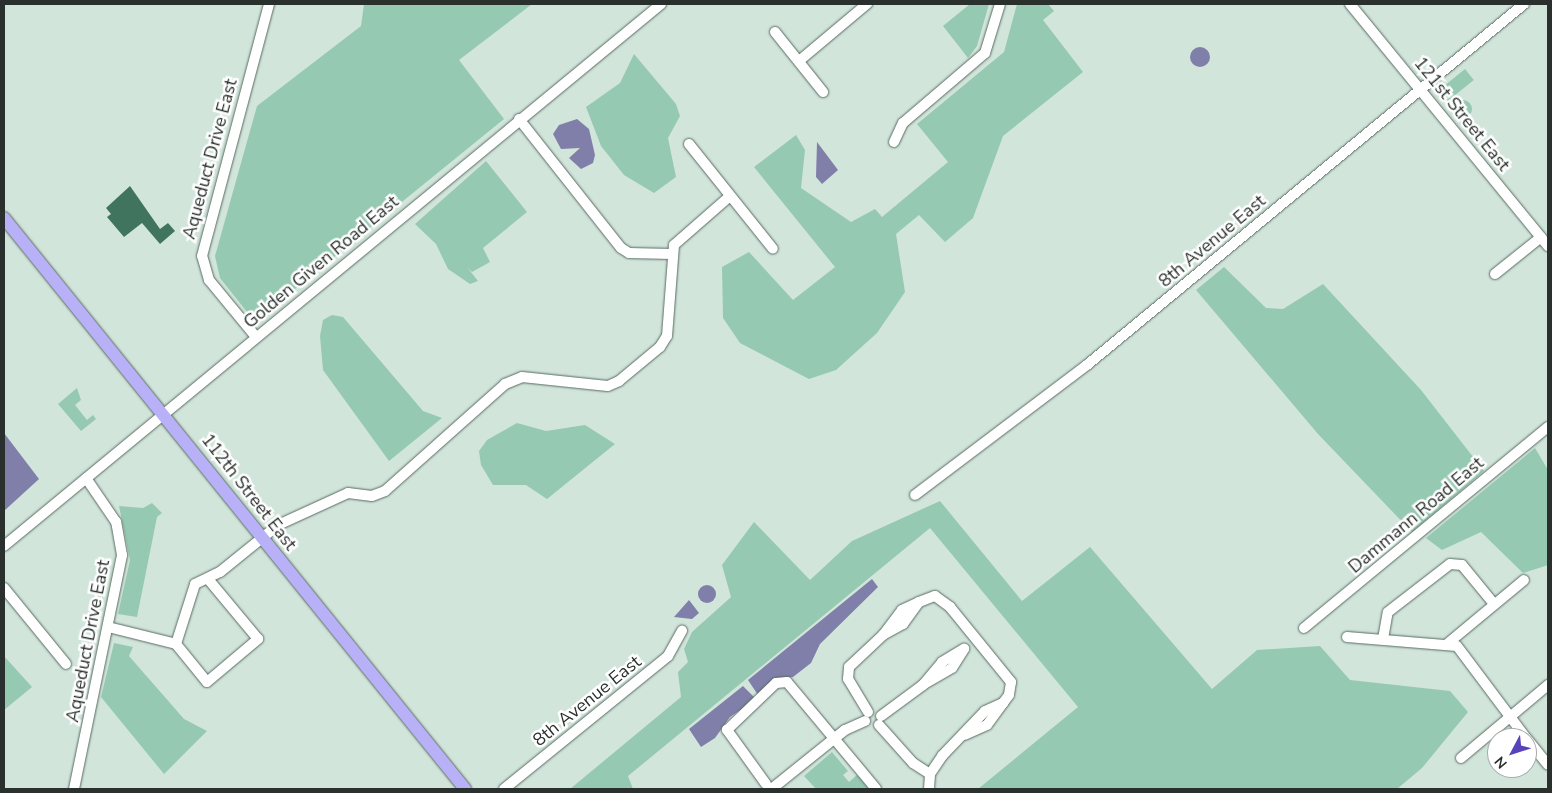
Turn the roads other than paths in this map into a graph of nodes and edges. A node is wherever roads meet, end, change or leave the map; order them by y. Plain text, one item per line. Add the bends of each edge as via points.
1 (269, 4) edge
2 (661, 4) edge
3 (867, 4) edge
4 (1000, 4) edge
5 (1350, 4) edge
6 (1524, 4) edge
7 (775, 32) dead end
8 (798, 62) junction
9 (1421, 89) junction
10 (823, 92) dead end
11 (519, 119) junction
12 (894, 142) dead end
13 (689, 144) dead end
14 (730, 196) junction
15 (4, 218) edge
16 (1541, 237) junction
17 (1548, 246) edge
18 (773, 248) dead end
19 (672, 254) junction
20 (1494, 274) dead end
21 (256, 337) junction
22 (164, 413) junction
23 (1548, 426) edge
24 (86, 478) junction
25 (915, 495) dead end
26 (261, 538) junction
27 (4, 546) edge
28 (208, 580) junction
29 (1524, 580) dead end
30 (4, 588) edge
31 (1494, 604) junction
32 (113, 628) junction
33 (1304, 628) dead end
34 (682, 631) dead end
35 (1347, 637) dead end
36 (1383, 639) junction
37 (974, 641) junction
38 (176, 644) junction
39 (1447, 644) junction
40 (66, 664) dead end
41 (1548, 684) edge
42 (867, 716) junction
43 (1509, 718) junction
44 (880, 720) junction
45 (1517, 728) edge
46 (834, 739) junction
47 (1537, 752) edge
48 (1461, 758) dead end
49 (1548, 765) edge
50 (930, 774) junction
51 (769, 787) edge
52 (74, 789) edge
53 (465, 789) edge
54 (504, 789) edge
55 (876, 789) edge
56 (929, 789) edge

1 - 21 street, Aqueduct Drive East via 202,256 209,280
2 - 11 street, Golden Given Road East
3 - 8 street
4 - 12 street via 985,53 903,123
5 - 9 street, 121st Street East
6 - 9 street, 8th Avenue East
7 - 8 street
8 - 10 street
9 - 16 street, 121st Street East
9 - 25 street, 8th Avenue East via 1087,365
11 - 19 street via 621,248 629,253
11 - 21 street, Golden Given Road East
13 - 14 street
14 - 18 street
14 - 19 street via 677,240
15 - 22 main road, 112th Street East
16 - 17 street, 121st Street East
16 - 20 street
19 - 26 street via 669,328 664,343 619,381 608,386 514,379 433,444 385,491 372,496 348,493 278,525
21 - 22 street, Golden Given Road East
22 - 24 street, Golden Given Road East
22 - 26 main road, 112th Street East
23 - 33 street, Dammann Road East
24 - 27 street, Golden Given Road East
24 - 32 street, Aqueduct Drive East via 109,508 120,539 121,565
26 - 28 street
26 - 53 main road, 112th Street East
28 - 38 street via 195,584
28 - 38 street via 258,639 207,682
29 - 31 street
30 - 40 street
31 - 36 street via 1462,565 1450,564 1388,612
31 - 39 street
32 - 38 street
32 - 52 street, Aqueduct Drive East
34 - 54 street, 8th Avenue East via 668,656
35 - 36 street
36 - 39 street
37 - 42 street via 944,600 931,596 902,610 883,635 849,667 848,679
37 - 44 street via 964,649 952,668 923,685
37 - 50 street via 1011,682 1011,691 987,726 965,735 942,756
39 - 43 street via 1460,649
41 - 43 street
42 - 44 street via 877,711
42 - 46 street
43 - 45 street
43 - 48 street
44 - 50 street via 913,763
46 - 51 street
46 - 51 street via 787,682 772,687 753,710 731,722 727,734
46 - 55 street
47 - 49 street
50 - 56 street

